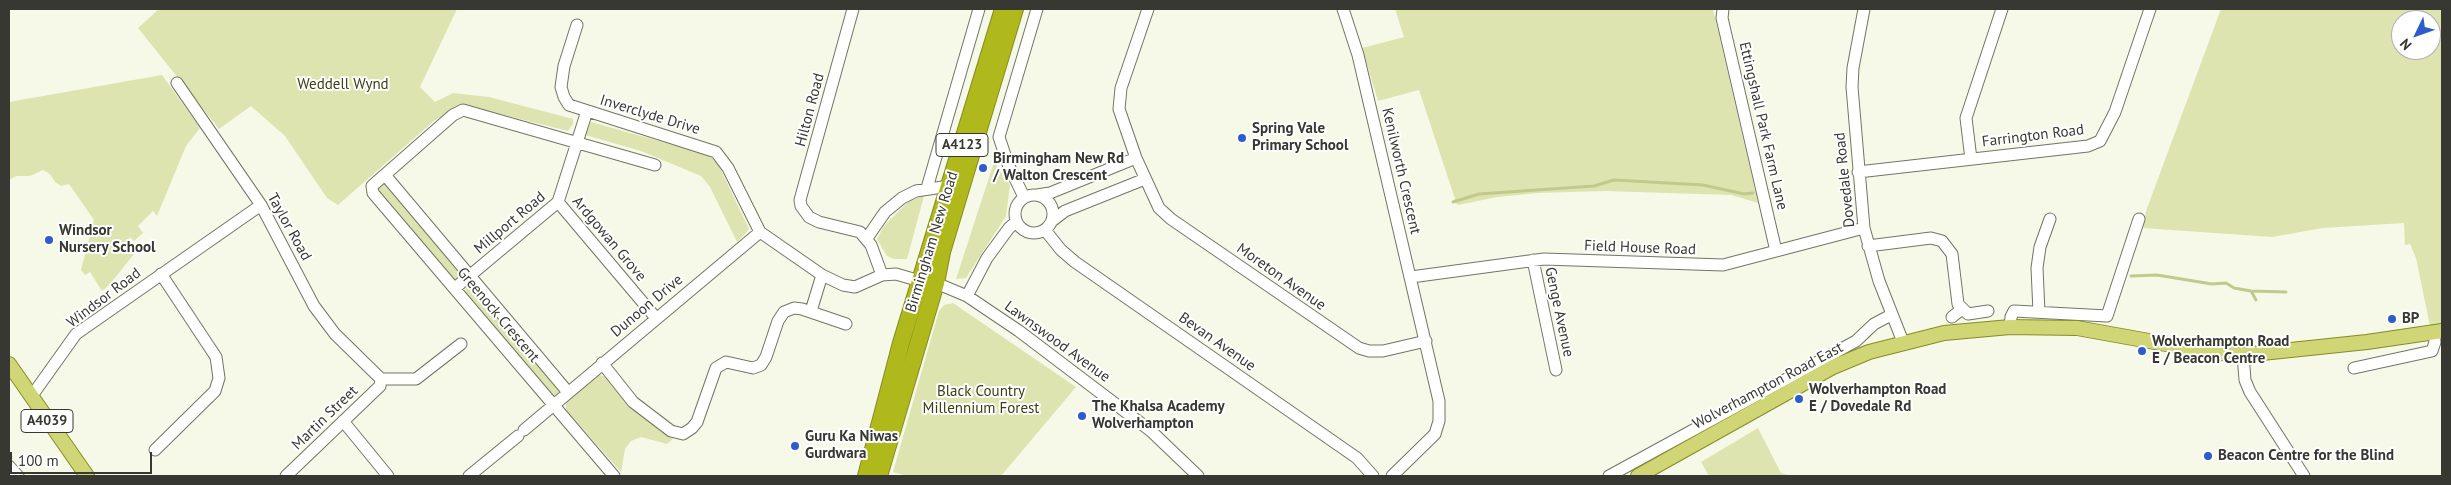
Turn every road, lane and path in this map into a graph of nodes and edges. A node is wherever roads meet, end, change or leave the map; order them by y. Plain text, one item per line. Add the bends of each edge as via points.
1 (853, 9) edge
2 (979, 9) edge
3 (1003, 9) edge
4 (1015, 9) edge
5 (1037, 9) edge
6 (1148, 9) edge
7 (1343, 9) edge
8 (1723, 9) edge
9 (1864, 9) edge
10 (2002, 9) edge
11 (2150, 9) edge
12 (577, 24) dead end
13 (177, 83) dead end
14 (587, 111) junction
15 (577, 141) junction
16 (1136, 158) junction
17 (1971, 159) junction
18 (655, 165) dead end
19 (1858, 172) junction
20 (385, 175) junction
21 (1145, 179) junction
22 (949, 186) junction
23 (927, 188) junction
24 (1037, 195) junction
25 (1024, 197) junction
26 (558, 202) junction
27 (261, 205) junction
28 (2050, 219) dead end
29 (2139, 219) dead end
30 (1016, 222) junction
31 (1048, 225) junction
32 (1864, 228) junction
33 (760, 232) junction
34 (867, 238) junction
35 (1868, 246) junction
36 (1776, 251) junction
37 (1533, 260) junction
38 (161, 274) junction
39 (822, 275) junction
40 (882, 275) junction
41 (470, 276) junction
42 (1411, 277) junction
43 (928, 282) junction
44 (455, 288) junction
45 (967, 296) junction
46 (1962, 309) junction
47 (1988, 310) dead end
48 (811, 311) junction
49 (2039, 312) junction
50 (1892, 315) junction
51 (1952, 317) dead end
52 (656, 318) junction
53 (846, 324) dead end
54 (2010, 327) junction
55 (2438, 332) edge
56 (1426, 341) junction
57 (1903, 342) junction
58 (461, 344) dead end
59 (2242, 355) junction
60 (602, 363) junction
61 (9, 364) edge
62 (2354, 368) dead end
63 (1556, 370) dead end
64 (381, 379) junction
65 (567, 391) junction
66 (31, 397) junction
67 (553, 403) junction
68 (343, 421) junction
69 (155, 450) dead end
70 (9, 466) edge
71 (18, 476) edge
72 (87, 476) edge
73 (286, 476) edge
74 (388, 476) edge
75 (470, 476) edge
76 (614, 476) edge
77 (866, 476) edge
78 (880, 476) edge
79 (1198, 476) edge
80 (1374, 476) edge
81 (1392, 476) edge
82 (1609, 476) edge
83 (1638, 476) edge
84 (2304, 476) edge

1 - 34 street, Hilton Road via 800,200 809,217 860,232
2 - 23 street
3 - 22 highway, Birmingham New Road / A4123
4 - 43 highway, Birmingham New Road / A4123 via 942,252
5 - 25 street via 1000,136 1008,164
6 - 16 street via 1118,100
7 - 42 street, Kenilworth Crescent via 1358,56
8 - 36 street, Ettingshall Park Farm Lane via 1722,18
9 - 19 street, Dovedale Road via 1852,87
10 - 17 street via 1966,118
11 - 17 street, Farrington Road via 2114,112 2100,141 2088,146
12 - 14 street, Inverclyde Drive via 561,87 569,105
13 - 27 street, Taylor Road
14 - 15 street, Millport Road
14 - 33 street, Inverclyde Drive via 716,152 728,168
15 - 18 street
15 - 20 street, Greenock Crescent via 463,110 453,115
15 - 26 street, Millport Road
16 - 21 street
16 - 24 street via 1050,193
17 - 19 street, Farrington Road
19 - 32 street, Dovedale Road
20 - 41 street, Greenock Crescent
20 - 44 street, Greenock Crescent via 372,186 373,193
21 - 31 street via 1065,211
21 - 56 street, Moreton Avenue via 1159,208 1171,218 1350,343 1378,352
22 - 23 street
22 - 43 highway, Birmingham New Road / A4123
23 - 34 street via 893,205
24 - 25 street
24 - 31 street via 1051,205
25 - 30 street via 1015,209
26 - 41 street, Millport Road
26 - 52 street, Ardgowan Grove
27 - 38 street, Windsor Road
27 - 64 street, Taylor Road via 314,306 335,334
28 - 49 street via 2040,246
29 - 49 street via 2107,316
30 - 31 street via 1028,232 1040,232
30 - 45 street via 987,258
31 - 80 street, Bevan Avenue via 1061,250 1075,262 1357,458
32 - 35 street, Dovedale Road
32 - 36 street, Field House Road
33 - 39 street
33 - 52 street, Dunoon Drive
34 - 40 street
35 - 46 street via 1931,238 1942,241 1952,254 1955,293
35 - 50 street, Dovedale Road
36 - 37 street, Field House Road via 1708,266
37 - 42 street, Field House Road
37 - 63 street, Genge Avenue
38 - 66 street, Windsor Road via 76,334
38 - 69 street via 216,357 219,378 215,391
39 - 40 street via 855,287
39 - 48 street
40 - 43 street, Lawnswood Avenue via 896,274
41 - 44 street, Millport Road
41 - 65 street, Greenock Crescent
42 - 56 street, Kenilworth Crescent
43 - 45 street, Lawnswood Avenue
43 - 77 highway, Birmingham New Road / A4123 via 901,343
43 - 78 highway, Birmingham New Road / A4123
44 - 67 street, Greenock Crescent
45 - 79 street, Lawnswood Avenue via 1026,336 1151,432
46 - 47 street via 1968,314
46 - 51 street
48 - 53 street
48 - 60 street via 794,308 780,316 765,360 760,365 753,368 726,362 716,368 697,422 683,434 671,431 633,402
49 - 54 street via 2014,311
50 - 57 street, Dovedale Road
50 - 82 street, Wolverhampton Road East via 1874,324 1856,341
52 - 60 street, Dunoon Drive
54 - 57 main road, Wolverhampton Road East via 1944,333
54 - 59 main road, Wolverhampton Road East via 2077,328
55 - 59 main road, Wolverhampton Road East
55 - 62 street via 2432,352
56 - 81 street, Kenilworth Crescent via 1439,401 1437,428 1430,441
57 - 83 main road, Wolverhampton Road East via 1833,367
58 - 64 street via 416,380
59 - 84 street via 2250,392
60 - 65 street, Dunoon Drive
61 - 66 main road, A4039
64 - 68 street, Martin Street via 380,386
65 - 67 street, Dunoon Drive
66 - 72 main road, A4039
67 - 75 street, Dunoon Drive
67 - 76 street, Greenock Crescent
68 - 73 street, Martin Street
68 - 74 street
70 - 71 street

